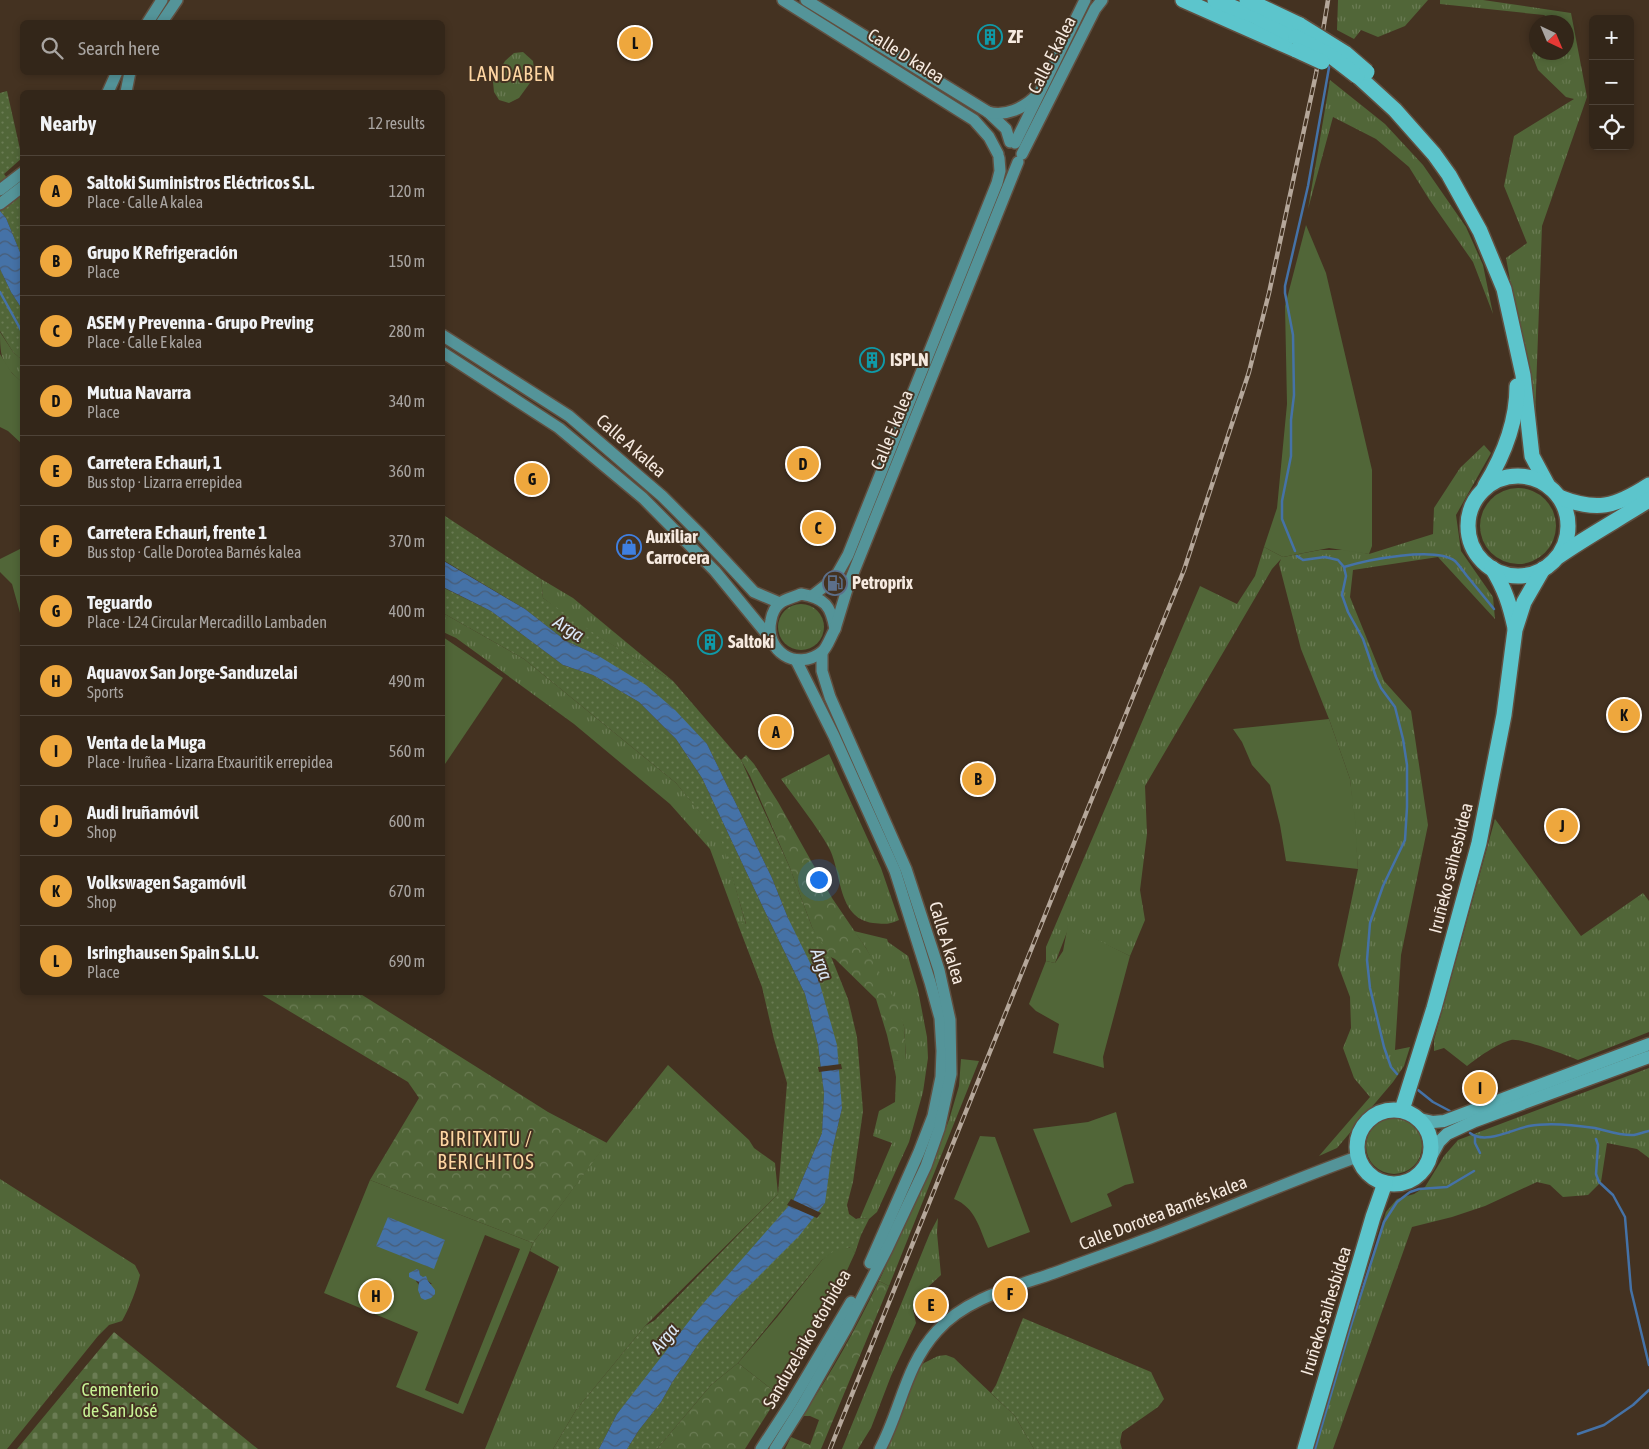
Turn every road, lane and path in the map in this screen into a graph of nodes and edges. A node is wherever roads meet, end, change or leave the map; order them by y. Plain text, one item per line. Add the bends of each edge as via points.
1 (162, 0) edge
2 (177, 0) edge
3 (783, 0) edge
4 (806, 0) edge
5 (1085, 0) edge
6 (1102, 0) edge
7 (1183, 0) edge
8 (1215, 0) edge
9 (1247, 0) edge
10 (149, 20) edge
11 (163, 20) edge
12 (1297, 37) junction
13 (116, 75) edge
14 (129, 75) edge
15 (1362, 78) junction
16 (109, 90) edge
17 (126, 90) edge
18 (1040, 91) junction
19 (988, 112) junction
20 (1012, 142) junction
21 (1434, 154) junction
22 (999, 156) junction
23 (1020, 158) junction
24 (16, 187) edge
25 (0, 190) edge
26 (0, 204) edge
27 (445, 337) edge
28 (1516, 344) junction
29 (445, 354) edge
30 (1547, 484) junction
31 (1649, 485) edge
32 (1484, 488) junction
33 (1559, 496) junction
34 (1649, 500) edge
35 (1556, 558) junction
36 (1492, 568) junction
37 (1543, 569) junction
38 (812, 596) junction
39 (780, 603) junction
40 (835, 629) junction
41 (1515, 630) junction
42 (770, 638) junction
43 (822, 652) junction
44 (796, 660) junction
45 (1649, 1044) edge
46 (1649, 1057) edge
47 (1402, 1110) junction
48 (1420, 1119) junction
49 (1357, 1157) junction
50 (1428, 1162) junction
51 (1385, 1183) junction
52 (883, 1247) junction
53 (783, 1416) junction
54 (761, 1449) edge
55 (766, 1449) edge
56 (774, 1449) edge
57 (880, 1449) edge
58 (1305, 1449) edge

1 - 10 main road
2 - 11 main road
3 - 22 main road, Calle D kalea via 974,120
4 - 19 main road, Calle D kalea
5 - 18 main road, Calle E kalea
6 - 23 main road, Calle E kalea
7 - 12 highway
8 - 12 highway
9 - 12 highway
12 - 15 highway, bridge
13 - 16 main road
14 - 17 main road
15 - 21 highway
15 - 21 highway via 1417,123
18 - 19 main road via 1028,104 998,115
18 - 20 main road, Calle E kalea
19 - 20 main road, Calle D kalea via 1006,129
20 - 22 main road via 1002,146
20 - 23 main road via 1021,149
21 - 28 highway via 1480,231 1504,289
22 - 23 main road via 1002,162 1010,165
22 - 38 main road, Calle E kalea via 997,183 848,554 834,578
23 - 40 main road, Calle E kalea via 848,586
24 - 25 main road
24 - 26 main road
27 - 39 main road, Calle A kalea via 569,416 662,496 754,592
28 - 30 highway via 1523,375 1532,456
28 - 32 highway via 1517,394 1512,432 1500,462
29 - 42 main road via 559,428 643,498 715,571
30 - 32 highway via 1532,477 1515,475
30 - 33 highway
31 - 33 highway via 1606,506 1576,503
32 - 36 highway via 1474,502 1469,518 1469,535 1475,550
33 - 35 highway via 1566,511 1568,528
34 - 35 highway
35 - 37 highway
36 - 37 highway via 1508,575 1523,576
36 - 41 highway, Iruñeko saihesbidea via 1510,604
37 - 41 highway, Iruñeko saihesbidea via 1524,602
38 - 39 main road via 801,594
38 - 40 main road via 832,613
39 - 42 main road via 773,612
40 - 43 main road
41 - 47 highway, Iruñeko saihesbidea via 1504,716 1479,843
42 - 44 main road via 777,652
43 - 44 main road via 803,661
43 - 52 main road, Calle A kalea via 822,671 830,697 906,869 939,970 950,1020 951,1074 939,1129 926,1166
44 - 52 main road, Calle A kalea via 895,871 940,1018 941,1077 933,1116
45 - 48 main road via 1444,1121
46 - 50 main road via 1475,1121 1448,1134
47 - 48 highway
47 - 49 highway via 1390,1109 1367,1120 1356,1143
48 - 50 highway via 1431,1139
49 - 51 highway via 1367,1174
49 - 57 main road, Calle Dorotea Barnés kalea via 968,1306 952,1316 929,1340 916,1360
50 - 51 highway via 1421,1173 1410,1180 1398,1184
51 - 58 highway, Iruñeko saihesbidea
52 - 53 main road, Sanduzelaiko etorbidea
52 - 56 main road, Sanduzelaiko etorbidea via 847,1327
53 - 54 main road, Sanduzelaiko etorbidea
53 - 55 main road

